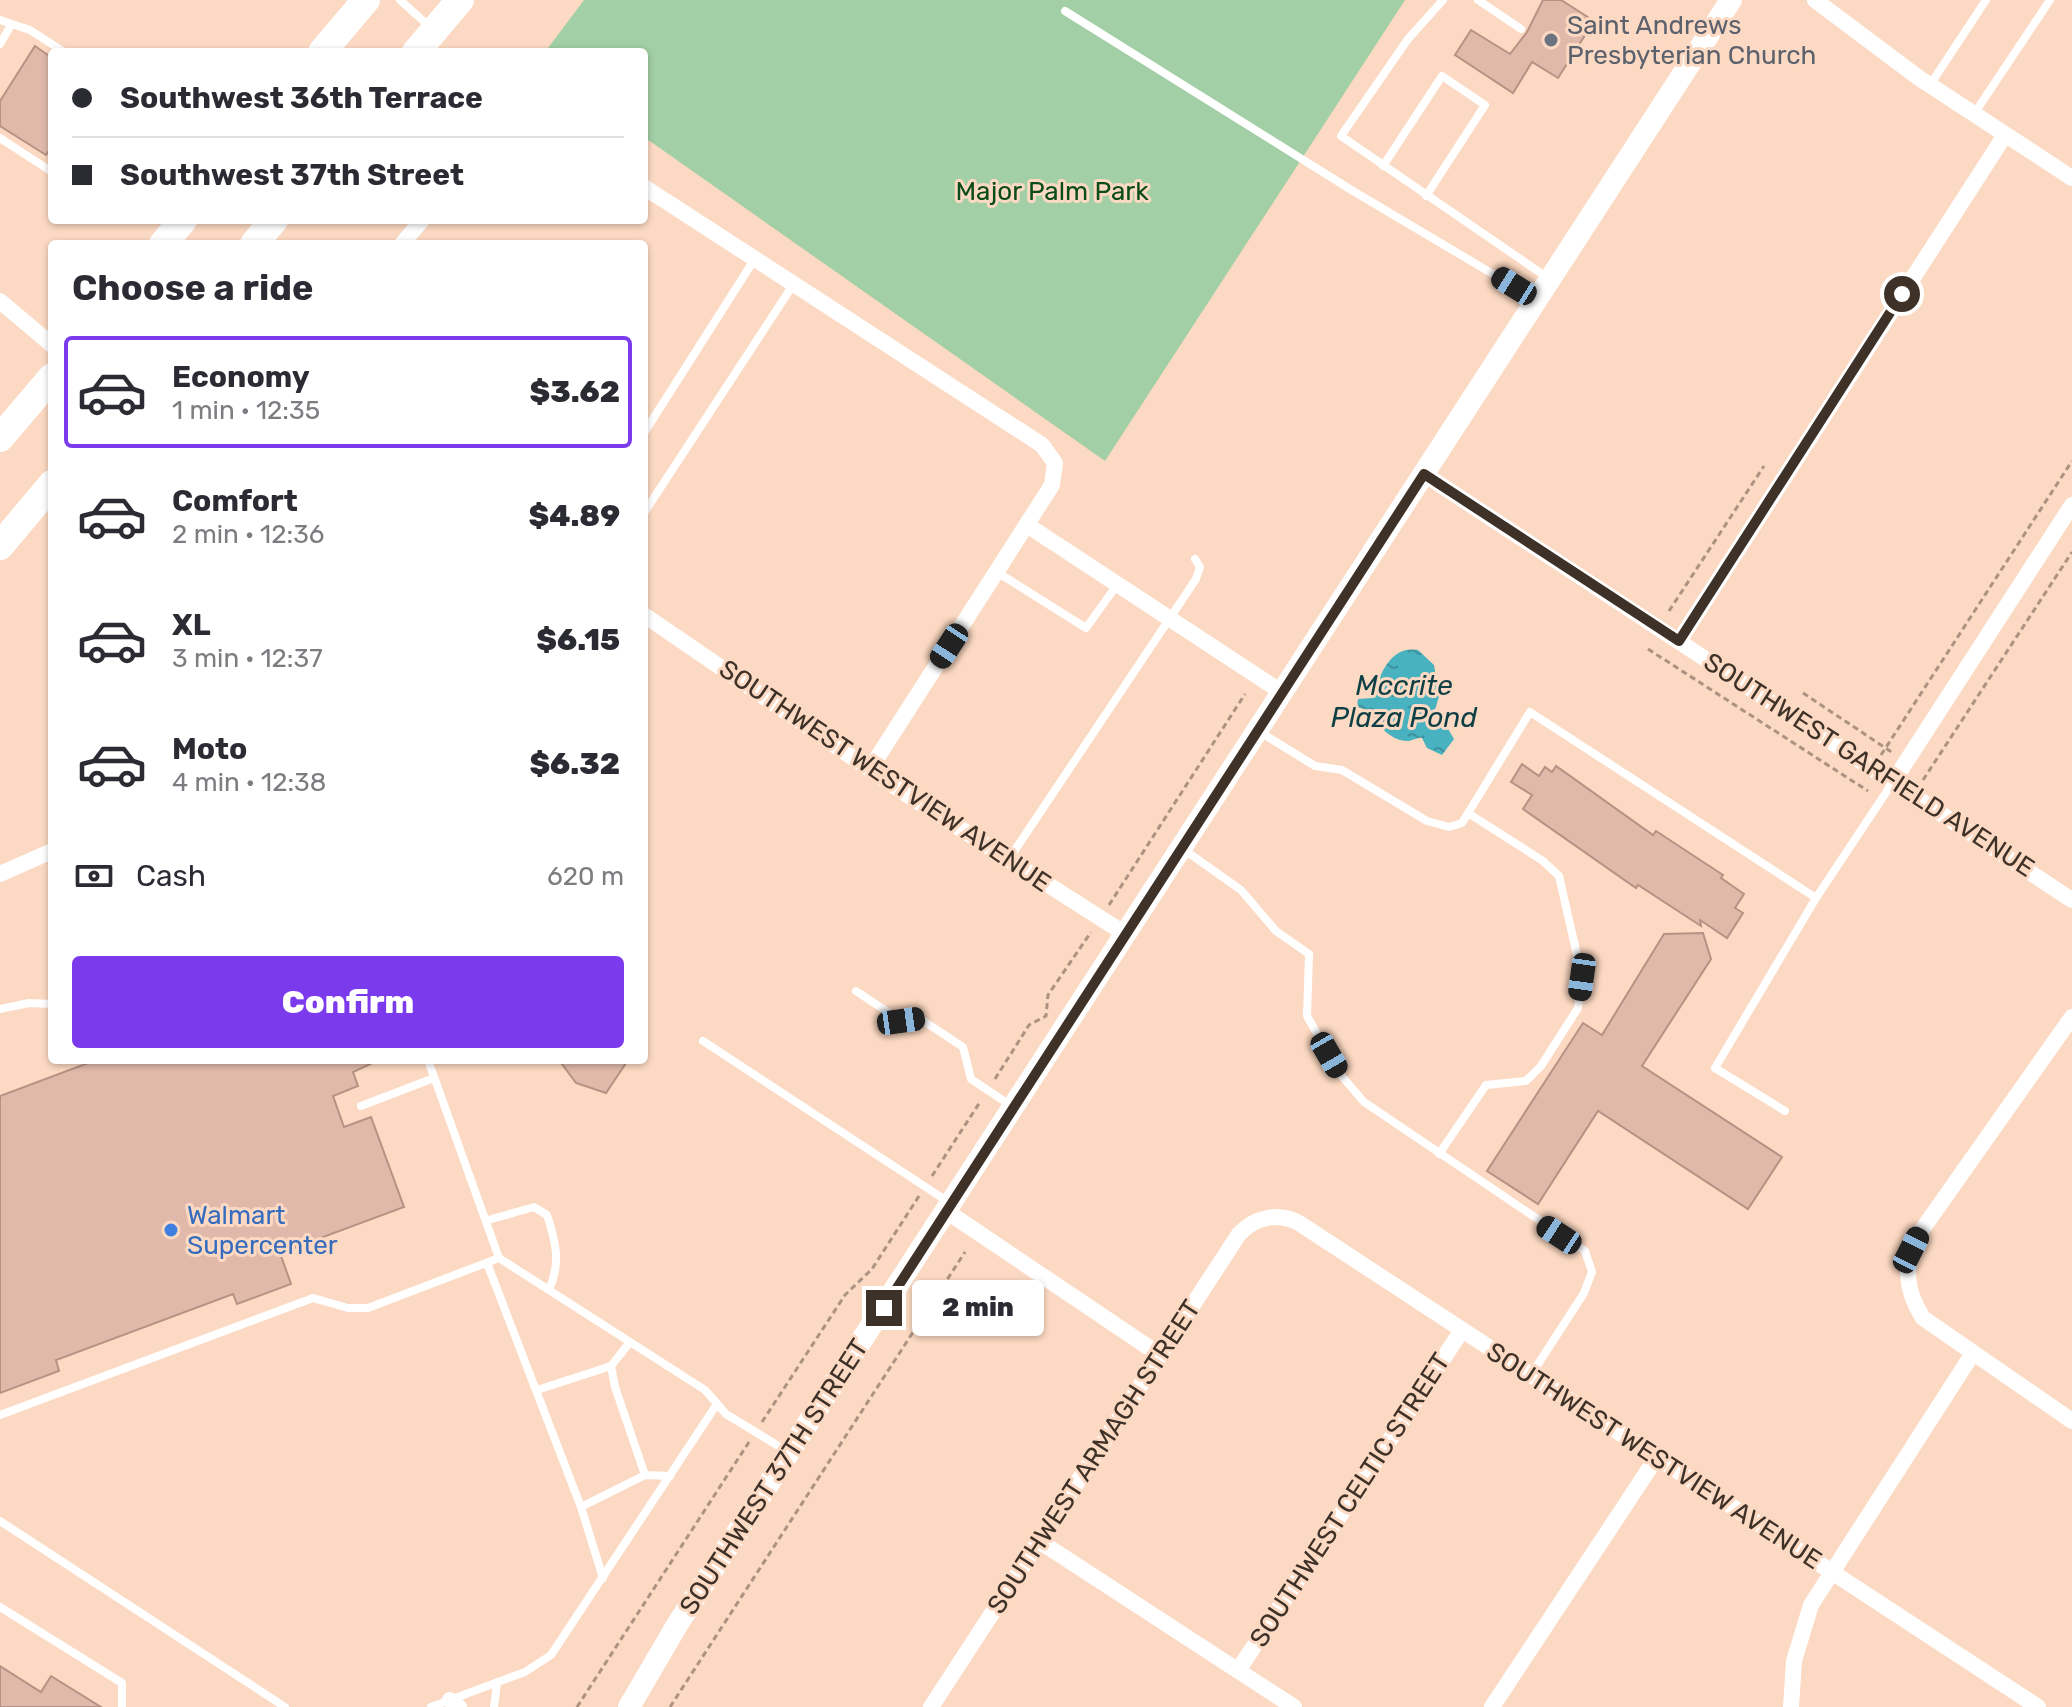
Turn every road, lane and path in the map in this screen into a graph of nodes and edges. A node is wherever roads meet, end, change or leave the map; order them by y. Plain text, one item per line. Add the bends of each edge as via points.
1 (366, 0) edge
2 (400, 0) edge
3 (460, 0) edge
4 (1443, 0) edge
5 (1478, 0) edge
6 (1731, 0) edge
7 (1815, 0) edge
8 (1986, 0) edge
9 (2050, 0) edge
10 (1065, 11) dead end
11 (0, 20) edge
12 (10, 27) junction
13 (1521, 29) dead end
14 (425, 41) edge
15 (0, 44) edge
16 (58, 48) edge
17 (325, 48) edge
18 (1930, 85) junction
19 (1974, 114) junction
20 (2005, 135) junction
21 (0, 138) edge
22 (1383, 166) junction
23 (48, 169) edge
24 (2072, 178) edge
25 (648, 190) edge
26 (1426, 196) junction
27 (180, 224) edge
28 (271, 224) edge
29 (419, 224) edge
30 (166, 240) edge
31 (257, 240) edge
32 (405, 240) edge
33 (754, 260) junction
34 (1549, 279) junction
35 (793, 285) junction
36 (1536, 299) junction
37 (4, 305) edge
38 (48, 342) edge
39 (48, 379) edge
40 (48, 381) edge
41 (0, 418) edge
42 (648, 427) edge
43 (0, 438) edge
44 (2072, 461) edge
45 (1764, 466) dead end
46 (1424, 474) junction
47 (48, 489) edge
48 (2072, 505) edge
49 (648, 507) edge
50 (1027, 525) junction
51 (0, 546) edge
52 (2072, 552) edge
53 (1195, 559) dead end
54 (997, 571) junction
55 (1117, 584) junction
56 (1669, 611) dead end
57 (648, 618) edge
58 (1169, 619) junction
59 (1679, 641) junction
60 (1648, 649) dead end
61 (1283, 693) junction
62 (1803, 693) dead end
63 (1245, 694) dead end
64 (1258, 731) junction
65 (1886, 748) junction
66 (1906, 762) junction
67 (1871, 768) junction
68 (870, 769) junction
69 (1893, 782) junction
70 (1868, 791) dead end
71 (1913, 795) junction
72 (1468, 813) junction
73 (1182, 849) junction
74 (48, 853) edge
75 (1009, 860) junction
76 (0, 874) edge
77 (1816, 898) junction
78 (2072, 900) edge
79 (1100, 918) junction
80 (1127, 935) junction
81 (856, 991) dead end
82 (48, 1004) edge
83 (0, 1009) edge
84 (2072, 1017) edge
85 (703, 1041) dead end
86 (429, 1064) edge
87 (434, 1078) junction
88 (987, 1090) junction
89 (361, 1106) dead end
90 (1014, 1107) junction
91 (1785, 1111) dead end
92 (1439, 1154) junction
93 (925, 1187) junction
94 (949, 1207) junction
95 (1266, 1217) joint
96 (488, 1220) junction
97 (965, 1252) dead end
98 (499, 1258) junction
99 (487, 1263) junction
100 (549, 1290) junction
101 (1462, 1330) junction
102 (630, 1342) junction
103 (1973, 1353) junction
104 (1160, 1355) junction
105 (611, 1366) junction
106 (1531, 1375) junction
107 (537, 1390) junction
108 (717, 1404) junction
109 (0, 1415) edge
110 (2072, 1421) edge
111 (756, 1432) junction
112 (790, 1454) junction
113 (1657, 1457) junction
114 (645, 1475) junction
115 (670, 1476) junction
116 (581, 1507) junction
117 (0, 1521) edge
118 (1039, 1541) junction
119 (1831, 1571) junction
120 (603, 1578) junction
121 (0, 1607) edge
122 (1239, 1669) junction
123 (497, 1683) junction
124 (454, 1704) edge
125 (122, 1707) edge
126 (285, 1707) edge
127 (431, 1707) edge
128 (494, 1707) edge
129 (577, 1707) edge
130 (629, 1707) edge
131 (670, 1707) edge
132 (931, 1707) edge
133 (1294, 1707) edge
134 (1492, 1707) edge
135 (1791, 1707) edge
136 (2038, 1707) edge

1 - 17 highway
2 - 14 lane
3 - 14 highway
4 - 22 lane via 1408,39 1341,136
5 - 13 lane
6 - 34 main road, SOUTHWEST 37TH STREET
7 - 18 street
8 - 18 lane
9 - 19 lane
10 - 36 lane
11 - 12 lane
12 - 15 lane
12 - 16 lane via 30,30
18 - 19 street
19 - 20 street
20 - 24 street
20 - 59 street
21 - 23 lane
22 - 26 lane
22 - 26 lane via 1442,76 1485,105
25 - 33 street
26 - 34 lane
27 - 30 highway
28 - 31 highway
29 - 32 street
33 - 35 street
33 - 42 lane
34 - 36 main road, SOUTHWEST 37TH STREET
35 - 49 lane
35 - 50 street via 1050,453 1055,463 1052,485
36 - 46 main road, SOUTHWEST 37TH STREET
37 - 38 street
39 - 41 highway
40 - 43 highway
44 - 65 path
45 - 56 path
46 - 59 street, SOUTHWEST GARFIELD AVENUE
46 - 61 main road, SOUTHWEST 37TH STREET
47 - 51 highway
48 - 66 street
50 - 54 street
50 - 55 street
52 - 71 path
53 - 58 lane via 1200,567 1196,579
54 - 55 lane via 1086,628
54 - 68 street
55 - 58 street
57 - 68 street, SOUTHWEST WESTVIEW AVENUE
58 - 61 street
58 - 75 lane
59 - 67 street, SOUTHWEST GARFIELD AVENUE
60 - 70 path
61 - 64 main road, SOUTHWEST 37TH STREET
62 - 65 path
63 - 79 path
64 - 72 lane via 1315,766 1342,770 1427,821 1449,827 1462,823
64 - 73 main road, SOUTHWEST 37TH STREET
65 - 66 path
65 - 67 path
66 - 69 street
67 - 69 street, SOUTHWEST GARFIELD AVENUE
68 - 75 street, SOUTHWEST WESTVIEW AVENUE
69 - 71 street, SOUTHWEST GARFIELD AVENUE
69 - 77 lane
71 - 78 street, SOUTHWEST GARFIELD AVENUE
72 - 77 lane via 1530,712
72 - 92 lane via 1559,876 1582,977 1578,1008 1541,1066 1526,1081 1486,1085
73 - 80 main road, SOUTHWEST 37TH STREET
73 - 92 lane via 1241,890 1276,931 1309,954 1307,1016 1340,1074 1364,1102
74 - 76 street
75 - 79 street, SOUTHWEST WESTVIEW AVENUE
77 - 91 lane via 1715,1068
79 - 80 street, SOUTHWEST WESTVIEW AVENUE
79 - 88 path via 1048,995 1046,1016 1029,1025
80 - 90 main road, SOUTHWEST 37TH STREET
81 - 88 lane via 901,1021 919,1018 963,1047 971,1079
82 - 83 lane
84 - 103 street via 1911,1250 1907,1280 1913,1302 1923,1318
85 - 93 lane
86 - 87 lane
87 - 89 lane
87 - 96 lane
88 - 90 lane
88 - 93 path
90 - 94 main road, SOUTHWEST 37TH STREET
92 - 106 lane via 1585,1251 1592,1272 1584,1293
93 - 94 lane
93 - 111 path via 872,1269 845,1295
94 - 104 street
94 - 112 main road, SOUTHWEST 37TH STREET
95 - 101 street, SOUTHWEST WESTVIEW AVENUE via 1299,1223
95 - 104 street, SOUTHWEST ARMAGH STREET via 1239,1234
96 - 98 lane
96 - 100 lane via 534,1207 547,1215 558,1270
97 - 131 path
98 - 99 lane
98 - 100 lane
99 - 107 lane
99 - 109 lane via 368,1308 348,1308 323,1298 301,1302
100 - 102 lane
101 - 106 street, SOUTHWEST WESTVIEW AVENUE
101 - 122 street, SOUTHWEST CELTIC STREET
102 - 105 lane
102 - 108 lane via 705,1390
103 - 110 street
103 - 119 street
104 - 118 street, SOUTHWEST ARMAGH STREET
105 - 107 lane
105 - 114 lane
106 - 113 street, SOUTHWEST WESTVIEW AVENUE
107 - 116 lane
108 - 111 lane
108 - 115 lane
111 - 112 lane
111 - 129 path
112 - 130 main road, SOUTHWEST 37TH STREET
113 - 119 street, SOUTHWEST WESTVIEW AVENUE
113 - 134 street
114 - 115 lane
114 - 116 lane
115 - 120 lane
116 - 120 lane
117 - 126 lane
118 - 122 street
118 - 132 street, SOUTHWEST ARMAGH STREET
119 - 135 street via 1811,1605 1798,1643
119 - 136 street, SOUTHWEST WESTVIEW AVENUE
120 - 123 lane via 551,1655
121 - 125 lane via 122,1683
122 - 133 street
123 - 124 lane
123 - 128 lane
124 - 127 lane

